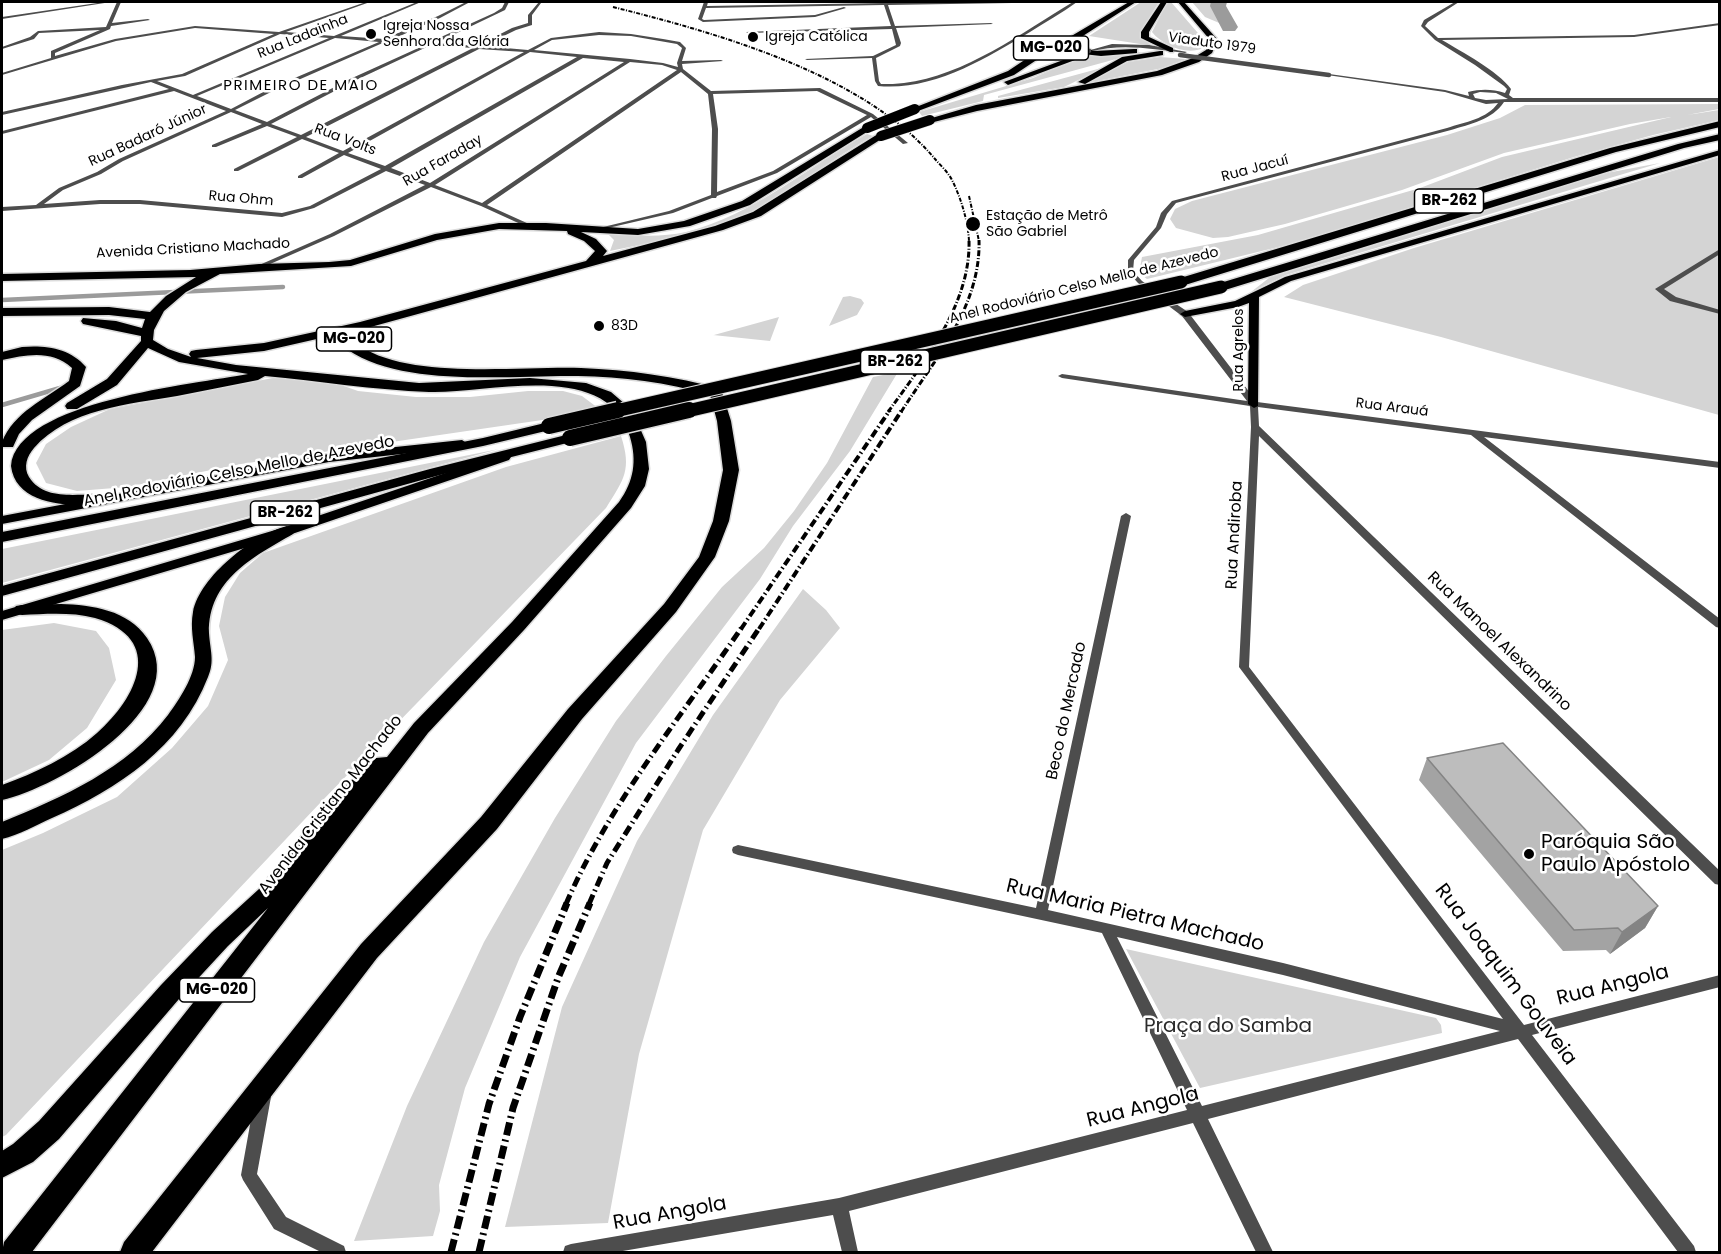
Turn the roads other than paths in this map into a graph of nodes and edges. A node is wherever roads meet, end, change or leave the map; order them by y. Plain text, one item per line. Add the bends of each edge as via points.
1 (109, 2) edge
2 (119, 2) edge
3 (368, 2) edge
4 (419, 2) edge
5 (468, 2) edge
6 (507, 2) edge
7 (1012, 2) edge
8 (1075, 2) edge
9 (1133, 2) edge
10 (1164, 2) edge
11 (1181, 2) edge
12 (1457, 2) edge
13 (539, 3) edge
14 (885, 3) edge
15 (706, 4) edge
16 (854, 4) junction
17 (2, 18) edge
18 (148, 20) dead end
19 (992, 24) dead end
20 (108, 26) junction
21 (1719, 26) edge
22 (895, 27) junction
23 (748, 32) dead end
24 (280, 33) junction
25 (334, 37) junction
26 (1437, 39) junction
27 (1071, 40) junction
28 (383, 41) junction
29 (433, 44) junction
30 (479, 47) junction
31 (2, 48) edge
32 (1170, 50) junction
33 (530, 51) junction
34 (1160, 53) junction
35 (1183, 54) junction
36 (1080, 55) joint
37 (582, 56) junction
38 (874, 57) junction
39 (53, 59) junction
40 (807, 59) dead end
41 (630, 60) junction
42 (721, 61) dead end
43 (679, 63) junction
44 (681, 70) junction
45 (2, 74) edge
46 (1331, 74) junction
47 (152, 81) junction
48 (1500, 81) junction
49 (176, 89) junction
50 (1067, 90) junction
51 (968, 91) junction
52 (1477, 91) junction
53 (1484, 91) junction
54 (710, 93) junction
55 (195, 95) junction
56 (1509, 98) junction
57 (1476, 99) junction
58 (1719, 100) edge
59 (1501, 102) junction
60 (232, 110) junction
61 (2, 113) edge
62 (1489, 114) junction
63 (871, 116) junction
64 (268, 123) junction
65 (1719, 124) edge
66 (2, 133) edge
67 (302, 136) junction
68 (1719, 137) edge
69 (905, 143) dead end
70 (214, 146) dead end
71 (1719, 151) edge
72 (345, 153) junction
73 (387, 168) junction
74 (236, 170) dead end
75 (1598, 171) junction
76 (300, 177) dead end
77 (431, 185) junction
78 (714, 197) junction
79 (483, 205) junction
80 (37, 207) junction
81 (2, 209) edge
82 (671, 212) junction
83 (527, 225) junction
84 (546, 226) junction
85 (597, 230) junction
86 (638, 232) junction
87 (1719, 251) edge
88 (590, 262) junction
89 (259, 267) junction
90 (216, 272) junction
91 (2, 277) edge
92 (1254, 296) junction
93 (2, 312) edge
94 (1719, 312) edge
95 (1185, 314) junction
96 (152, 316) junction
97 (2, 323) edge
98 (362, 325) junction
99 (147, 337) junction
100 (173, 354) junction
101 (2, 356) edge
102 (276, 373) junction
103 (1062, 376) dead end
104 (1254, 405) junction
105 (1255, 427) junction
106 (1472, 432) junction
107 (483, 442) junction
108 (5, 446) edge
109 (522, 451) junction
110 (1719, 465) edge
111 (105, 500) junction
112 (1126, 516) dead end
113 (2, 520) edge
114 (287, 531) junction
115 (2, 537) edge
116 (2, 591) edge
117 (22, 610) junction
118 (2, 616) edge
119 (1719, 625) edge
120 (1244, 667) joint
121 (421, 728) junction
122 (2, 793) edge
123 (2, 831) edge
124 (738, 850) dead end
125 (1719, 879) edge
126 (1041, 914) junction
127 (1107, 930) junction
128 (1719, 981) edge
129 (1521, 1030) junction
130 (265, 1084) junction
131 (1197, 1116) junction
132 (2, 1165) edge
133 (839, 1206) junction
134 (14, 1252) edge
135 (134, 1252) edge
136 (338, 1252) edge
137 (571, 1252) edge
138 (850, 1252) edge
139 (1265, 1252) edge
140 (1688, 1252) edge

1 - 17 street
2 - 20 street
3 - 24 street
4 - 25 street, Rua Ladainha
5 - 28 street, Rua Badaró Júnior
6 - 29 street via 504,9
7 - 14 street
8 - 38 street via 955,71 902,87 880,85
9 - 27 highway, MG-020
10 - 32 highway via 1145,38
11 - 50 highway, MG-020 via 1214,40 1209,51 1196,60 1159,73
12 - 26 street via 1423,26
13 - 30 street via 530,15 530,24
14 - 16 street
14 - 22 street
15 - 16 street
15 - 16 street via 700,19 703,21 814,16
18 - 20 street
19 - 22 street
20 - 31 street via 38,32 32,38
20 - 39 street via 64,45 53,52
21 - 26 street via 1634,36
22 - 23 street
22 - 38 street via 898,46
24 - 25 street
24 - 39 street via 205,27 115,40
24 - 47 street via 183,75
25 - 28 street
25 - 55 street, Rua Ladainha
26 - 48 street
27 - 34 highway via 1081,51 1096,54
27 - 51 highway, MG-020
28 - 29 street
28 - 60 street, Rua Badaró Júnior
29 - 30 street
29 - 64 street
30 - 33 street
30 - 67 street
32 - 35 street, Viaduto 1979
32 - 36 street, Viaduto 1979, bridge via 1107,45
33 - 37 street
33 - 43 street via 563,36 628,35 678,43 684,48
33 - 72 street
34 - 35 street, Viaduto 1979
34 - 50 highway via 1125,59
35 - 46 street, Viaduto 1979, bridge
36 - 51 highway via 1031,75
37 - 41 street
37 - 73 street, Rua Ohm
38 - 40 street
39 - 45 street
41 - 44 street
41 - 77 street, Rua Faraday
42 - 43 street
43 - 44 street
44 - 54 street
44 - 79 street
46 - 52 street
46 - 57 street
47 - 49 street, Rua Volts
47 - 61 street
48 - 53 street
48 - 56 street via 1509,90
49 - 55 street, Rua Volts
49 - 66 street
50 - 88 highway, MG-020, bridge via 976,108 881,136 757,214
51 - 86 highway, MG-020, bridge via 867,128 746,203 686,224
52 - 53 street
52 - 57 street via 1470,93
53 - 56 street
54 - 63 street via 818,89
54 - 78 street via 715,129
55 - 60 street, Rua Volts
56 - 58 street
56 - 59 street
57 - 59 street
57 - 62 street via 1488,108
59 - 62 street, Rua Jacuí
60 - 64 street, Rua Volts
60 - 80 street, Rua Badaró Júnior via 61,189
62 - 95 street, Rua Jacuí via 1408,141 1174,202 1131,260 1130,272
63 - 69 street
63 - 78 street via 775,172
64 - 67 street, Rua Volts
64 - 70 street
65 - 107 highway, Anel Rodoviário Celso Mello de Azevedo / BR-262, bridge via 1613,150 1181,282
67 - 72 street, Rua Volts
67 - 74 street
68 - 75 highway, Anel Rodoviário Celso Mello de Azevedo / BR-262
71 - 75 highway
71 - 92 main road via 1288,279
72 - 73 street, Rua Volts
72 - 76 street
73 - 77 street, Rua Volts
73 - 80 street, Rua Ohm via 312,207 282,215 140,202
75 - 109 highway, Anel Rodoviário Celso Mello de Azevedo / BR-262, bridge via 1221,287
77 - 79 street, Rua Volts
77 - 89 street, Rua Faraday
78 - 82 street
79 - 83 street, Rua Volts
80 - 81 street, Rua Ohm
82 - 85 street
82 - 86 street
83 - 84 highway, MG-020
83 - 89 highway, Avenida Cristiano Machado / MG-020 via 435,237 351,262
84 - 85 highway, MG-020
84 - 88 highway, MG-020 via 589,238 599,246 602,251
85 - 86 highway, MG-020
87 - 94 street via 1659,290 1673,299
88 - 98 highway, MG-020
89 - 90 highway, Avenida Cristiano Machado
90 - 91 highway, Avenida Cristiano Machado
90 - 96 highway via 190,285
92 - 95 main road via 1238,304
92 - 104 main road, Rua Agrelos
93 - 96 highway via 109,311
95 - 104 street
96 - 99 highway
97 - 99 highway via 98,321
98 - 100 highway, MG-020 via 241,351
98 - 130 highway, MG-020 via 354,337 357,353 400,366 442,371 584,373 677,381 716,392 731,470 721,521 707,557 670,608 575,714 489,823 369,951
99 - 100 highway via 159,349
99 - 108 highway via 112,382
100 - 102 highway via 203,363
101 - 108 highway via 53,352 71,358 79,367 75,383 17,425
102 - 111 highway via 91,409 50,427 32,440 21,455 21,477 44,496
102 - 121 highway, Avenida Cristiano Machado / MG-020 via 431,387 532,383 584,386 604,393 630,415 643,458 638,485 625,505
103 - 104 street, Rua Arauá
104 - 105 street, Rua Andiroba
104 - 106 street, Rua Arauá
105 - 120 street, Rua Andiroba
105 - 125 street, Rua Manoel Alexandrino
106 - 110 street, Rua Arauá
106 - 119 street
107 - 111 main road, Anel Rodoviário Celso Mello de Azevedo / BR-262 via 329,458
107 - 115 highway, Anel Rodoviário Celso Mello de Azevedo / BR-262
109 - 114 main road, Anel Rodoviário Celso Mello de Azevedo / BR-262
109 - 116 highway, Anel Rodoviário Celso Mello de Azevedo / BR-262
111 - 113 main road, Anel Rodoviário Celso Mello de Azevedo / BR-262
112 - 126 street, Beco do Mercado
114 - 117 main road, Anel Rodoviário Celso Mello de Azevedo / BR-262
114 - 123 highway via 215,580 201,609 204,661 193,691 144,754 88,794
117 - 118 main road, Anel Rodoviário Celso Mello de Azevedo / BR-262
117 - 122 highway via 65,608 101,614 129,626 145,645 149,669 139,697 114,728 77,757
120 - 129 street, Rua Joaquim Gouveia
121 - 132 highway via 341,801 267,895 177,984 49,1130
121 - 134 highway, Avenida Cristiano Machado / MG-020
124 - 126 street, Rua Maria Pietra Machado
126 - 127 street, Rua Maria Pietra Machado
127 - 129 street, Rua Maria Pietra Machado via 1283,969
127 - 131 street
128 - 129 street, Rua Angola
129 - 131 street, Rua Angola
129 - 140 street, Rua Joaquim Gouveia
130 - 135 highway, MG-020
130 - 136 street via 249,1175 280,1223
131 - 133 street, Rua Angola
131 - 139 street
133 - 137 street, Rua Angola
133 - 138 street

